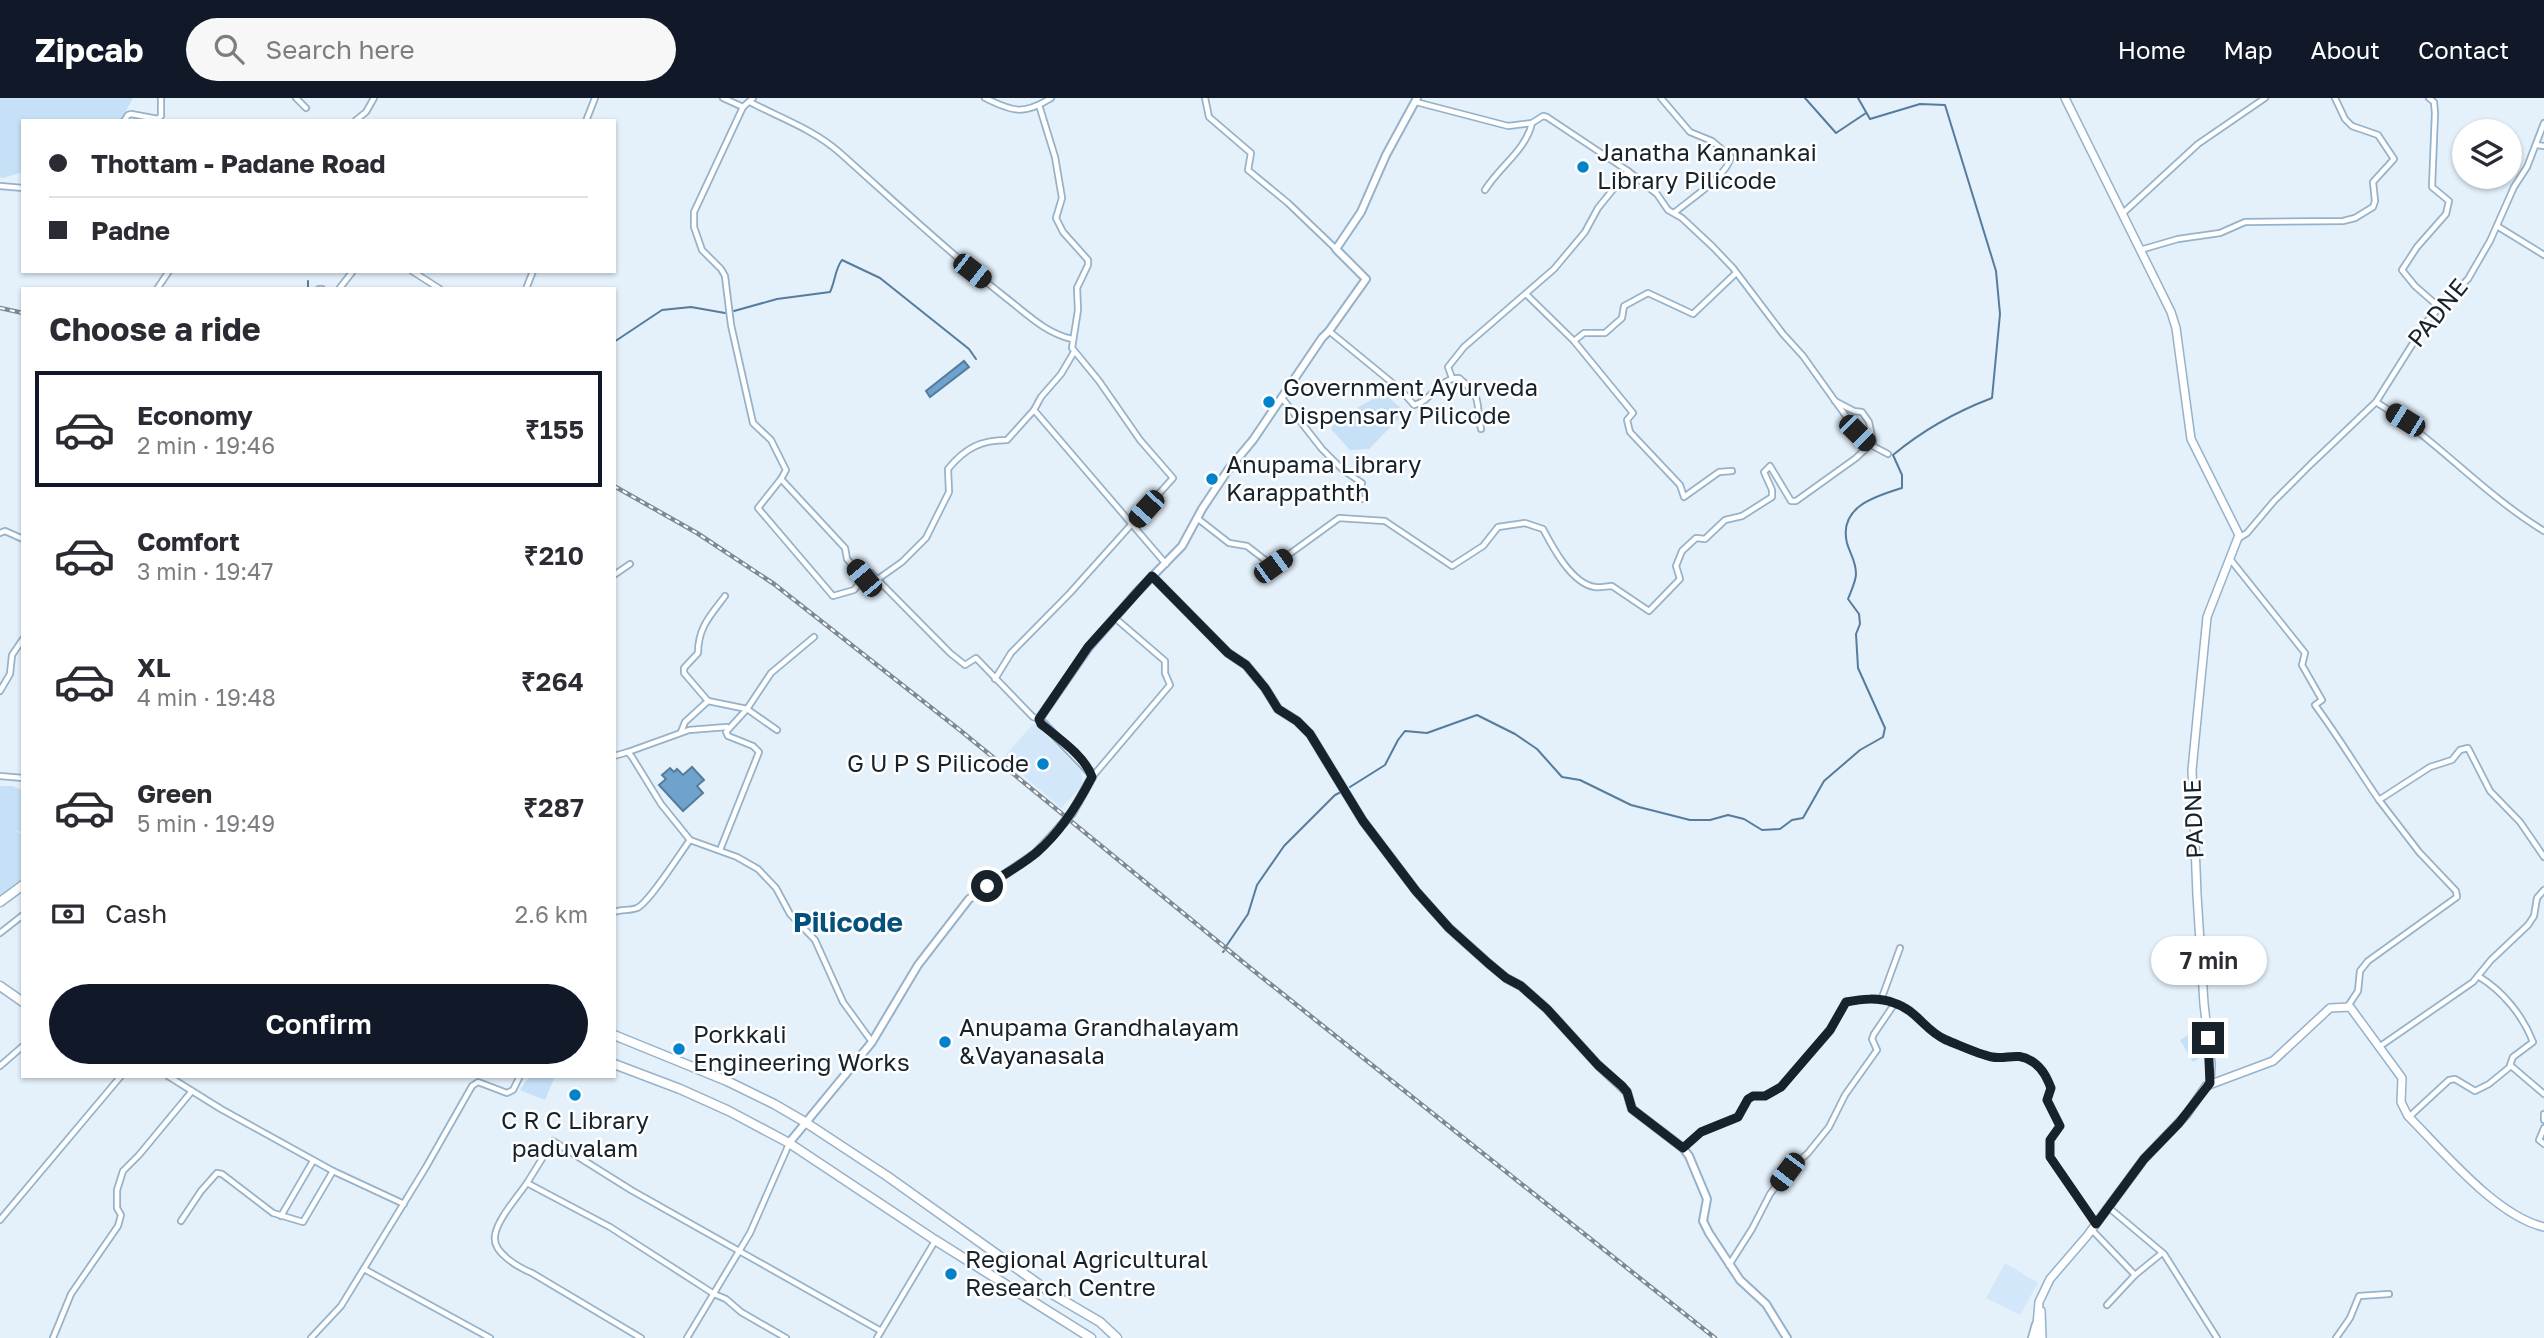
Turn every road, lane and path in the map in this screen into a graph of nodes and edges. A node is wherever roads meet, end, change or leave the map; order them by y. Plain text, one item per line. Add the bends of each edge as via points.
1 (161, 98) edge
2 (296, 98) edge
3 (374, 98) edge
4 (595, 98) edge
5 (723, 98) edge
6 (985, 98) edge
7 (1051, 98) edge
8 (1205, 98) edge
9 (1661, 98) edge
10 (2065, 98) edge
11 (2265, 98) edge
12 (2335, 98) edge
13 (2430, 98) edge
14 (751, 100) edge
15 (1417, 100) edge
16 (1040, 105) junction
17 (743, 107) junction
18 (306, 108) dead end
19 (126, 119) edge
20 (158, 119) edge
21 (158, 119) edge
22 (357, 119) edge
23 (587, 119) edge
24 (1532, 122) junction
25 (2544, 123) edge
26 (2536, 145) junction
27 (2544, 146) edge
28 (1628, 171) junction
29 (0, 186) edge
30 (21, 188) edge
31 (1485, 190) dead end
32 (1674, 214) junction
33 (2122, 214) junction
34 (2497, 226) junction
35 (1336, 248) junction
36 (2139, 250) junction
37 (2544, 255) edge
38 (351, 273) edge
39 (415, 273) edge
40 (1737, 273) junction
41 (341, 287) edge
42 (437, 287) edge
43 (1526, 294) junction
44 (2439, 307) junction
45 (1329, 331) junction
46 (1072, 339) junction
47 (1574, 341) junction
48 (1074, 352) junction
49 (1452, 378) junction
50 (1282, 398) junction
51 (1835, 401) junction
52 (2376, 402) junction
53 (1034, 410) junction
54 (1481, 429) dead end
55 (1870, 445) junction
56 (1888, 454) dead end
57 (1732, 471) dead end
58 (781, 479) junction
59 (1363, 499) dead end
60 (1197, 518) junction
61 (1132, 524) junction
62 (2544, 531) edge
63 (0, 533) edge
64 (21, 538) edge
65 (2239, 539) junction
66 (2229, 558) junction
67 (630, 564) dead end
68 (1166, 564) junction
69 (616, 574) edge
70 (1152, 576) junction
71 (864, 578) junction
72 (878, 579) junction
73 (725, 596) dead end
74 (1115, 618) junction
75 (814, 637) dead end
76 (21, 642) edge
77 (995, 680) junction
78 (0, 691) edge
79 (708, 701) junction
80 (747, 709) junction
81 (1039, 719) junction
82 (728, 727) junction
83 (777, 730) dead end
84 (681, 732) junction
85 (628, 752) junction
86 (616, 755) edge
87 (0, 776) edge
88 (1092, 777) junction
89 (21, 778) edge
90 (2379, 800) junction
91 (690, 840) junction
92 (720, 850) junction
93 (2544, 857) edge
94 (21, 886) edge
95 (2544, 890) edge
96 (0, 902) edge
97 (616, 911) edge
98 (21, 917) edge
99 (0, 933) edge
100 (1900, 948) dead end
101 (2478, 976) junction
102 (0, 986) edge
103 (1881, 1000) junction
104 (21, 1001) edge
105 (1895, 1003) junction
106 (2347, 1007) junction
107 (616, 1036) edge
108 (872, 1042) junction
109 (2379, 1047) junction
110 (21, 1048) edge
111 (0, 1066) edge
112 (616, 1066) edge
113 (2511, 1066) junction
114 (119, 1078) edge
115 (171, 1078) edge
116 (519, 1078) edge
117 (480, 1079) edge
118 (2210, 1083) junction
119 (192, 1091) junction
120 (2544, 1094) edge
121 (2544, 1114) edge
122 (2409, 1117) junction
123 (2544, 1120) edge
124 (805, 1122) junction
125 (2544, 1128) edge
126 (789, 1143) junction
127 (2544, 1144) edge
128 (1683, 1148) junction
129 (313, 1161) junction
130 (333, 1171) junction
131 (527, 1183) junction
132 (404, 1204) junction
133 (2107, 1206) junction
134 (281, 1216) junction
135 (0, 1220) edge
136 (181, 1221) dead end
137 (2094, 1227) junction
138 (2544, 1227) edge
139 (935, 1240) junction
140 (740, 1251) junction
141 (2162, 1253) junction
142 (1728, 1265) junction
143 (364, 1269) junction
144 (2135, 1275) junction
145 (715, 1294) junction
146 (2389, 1294) dead end
147 (2039, 1302) junction
148 (2107, 1305) dead end
149 (881, 1331) junction
150 (2036, 1337) edge
151 (52, 1338) edge
152 (311, 1338) edge
153 (490, 1338) edge
154 (641, 1338) edge
155 (687, 1338) edge
156 (786, 1338) edge
157 (877, 1338) edge
158 (1091, 1338) edge
159 (1117, 1338) edge
160 (1787, 1338) edge
161 (2217, 1338) edge
162 (2336, 1338) edge

1 - 21 street
2 - 18 street
3 - 22 street
4 - 23 street
5 - 17 street
6 - 16 street via 1011,110
7 - 16 street
8 - 35 street via 1209,117 1251,153 1248,170
9 - 32 street via 1690,132 1713,141 1731,157 1728,166
10 - 33 main road
11 - 33 street via 2198,144
12 - 36 street via 2345,119 2378,135 2395,159 2375,177 2373,207 2343,221 2245,222 2220,233
13 - 44 street via 2435,113 2432,187 2449,201 2446,214 2402,271
14 - 17 street
14 - 46 street via 819,137 972,271 1054,335
15 - 24 street via 1508,126
15 - 35 street via 1360,212
16 - 46 street via 1062,198 1056,218 1088,260 1077,288
17 - 58 street via 694,212 694,227 702,250 725,276 753,424 771,440 786,470
19 - 20 street via 131,114
24 - 28 street via 1547,117
24 - 31 street via 1530,133
25 - 26 street, PADNE
26 - 27 street
26 - 34 street, PADNE
28 - 32 street
28 - 43 street via 1585,232
29 - 30 street
32 - 40 street via 1704,237
33 - 36 main road
34 - 37 street
34 - 44 street, PADNE via 2468,279
35 - 45 street via 1366,279
36 - 65 main road via 2176,328 2191,439
38 - 41 street
39 - 42 street
40 - 47 street via 1693,314 1648,293 1623,306 1622,318 1605,333 1584,333
40 - 51 street
43 - 47 street
43 - 49 street via 1464,347 1448,367
44 - 52 street, PADNE
45 - 49 street via 1414,405 1423,403
45 - 50 street
46 - 48 street
47 - 57 street via 1633,413 1627,420 1630,432 1680,485 1684,497 1719,472
48 - 53 street
48 - 61 street via 1173,478
49 - 54 street via 1459,377 1475,390
50 - 59 street via 1322,449 1362,483 1357,499
50 - 60 street
51 - 55 street
51 - 55 street via 1863,412 1869,422
52 - 62 street via 2416,429 2499,502
52 - 65 street, PADNE
53 - 61 street
53 - 72 street via 1007,440 986,440 958,456 948,469 949,492 926,538
55 - 56 street
55 - 60 street via 1796,501 1791,501 1770,466 1764,472 1772,497 1742,516 1726,520 1704,539 1696,538 1675,566 1680,579 1649,611 1612,586 1594,588 1577,577 1555,552 1543,529 1525,523 1498,527 1483,546 1452,566 1384,521 1339,518 1273,566 1247,547 1229,543
58 - 71 street via 845,548 847,559
58 - 71 street via 758,509 833,596 854,590
60 - 68 street
61 - 68 street
61 - 77 street via 1011,653
63 - 64 street
65 - 66 main road, PADNE
66 - 90 street via 2305,653 2302,665 2322,700 2315,705
66 - 118 main road, PADNE via 2207,617 2192,770
67 - 69 street
68 - 70 street
70 - 74 street
70 - 128 street via 1228,653 1246,665 1278,709 1310,734 1363,821 1449,928 1547,1009 1622,1086 1632,1109
71 - 72 street via 871,573
72 - 77 street via 950,653 965,664 976,658
73 - 79 street via 704,620 698,653 684,668
74 - 81 street via 1088,647
74 - 88 street via 1165,661 1170,685
75 - 80 street via 771,673
76 - 78 street
77 - 81 street
79 - 80 street
79 - 84 street via 685,722
80 - 82 street
80 - 83 street
81 - 88 street
82 - 84 street
82 - 92 street via 728,736 759,752
84 - 85 street
85 - 86 street
85 - 91 street
87 - 89 street
88 - 108 street, bridge via 1072,813 1036,853 969,899 918,965
90 - 93 street via 2468,748 2490,791 2520,822
90 - 106 street via 2457,897 2368,961
91 - 92 street
91 - 97 street via 647,900 636,908
92 - 108 street via 758,869 776,888 790,914 815,940 843,1002
94 - 96 highway
95 - 101 street via 2528,925
98 - 99 street
100 - 103 street
101 - 109 street
101 - 113 street via 2503,995 2525,1021 2533,1040 2513,1057
102 - 104 highway
103 - 105 street
103 - 128 street via 1846,1002 1830,1030 1781,1087 1748,1099 1738,1117 1701,1132
105 - 137 street via 1944,1039 1993,1057 2019,1056 2044,1072 2051,1088 2047,1100 2060,1126 2050,1140 2050,1157
105 - 142 street via 1872,1039 1877,1050 1829,1127 1770,1195
106 - 109 main road
106 - 118 main road via 2330,1008 2273,1061
107 - 124 highway via 727,1081
108 - 124 street
109 - 122 main road via 2402,1078 2401,1102
110 - 111 street
112 - 126 highway via 680,1089
113 - 120 street
113 - 122 street via 2475,1091 2449,1080
114 - 135 street
115 - 119 street
116 - 117 street via 507,1093
117 - 132 street
118 - 133 main road
119 - 129 street
119 - 151 street via 123,1171 117,1190 118,1226 71,1294
121 - 123 street
122 - 138 main road via 2487,1195 2528,1224
124 - 126 street
124 - 159 highway
125 - 127 street via 2539,1140
126 - 139 highway
126 - 140 street
128 - 142 street via 1707,1199 1703,1221
129 - 130 street
129 - 134 street
130 - 132 street
130 - 134 street via 303,1222
131 - 140 street via 553,1142
131 - 145 street via 610,1227
131 - 154 street via 495,1236 505,1257
132 - 143 street
133 - 137 main road
133 - 141 street
134 - 136 street via 217,1173
137 - 144 street
137 - 147 main road via 2050,1279
139 - 149 street
139 - 158 highway
140 - 145 street
140 - 149 street
141 - 144 street
141 - 161 street
142 - 160 street via 1766,1304
143 - 152 street via 341,1306
143 - 153 street
144 - 148 street
145 - 155 street
145 - 156 street
146 - 162 street via 2358,1296
147 - 150 main road
147 - 150 main road
149 - 157 street

